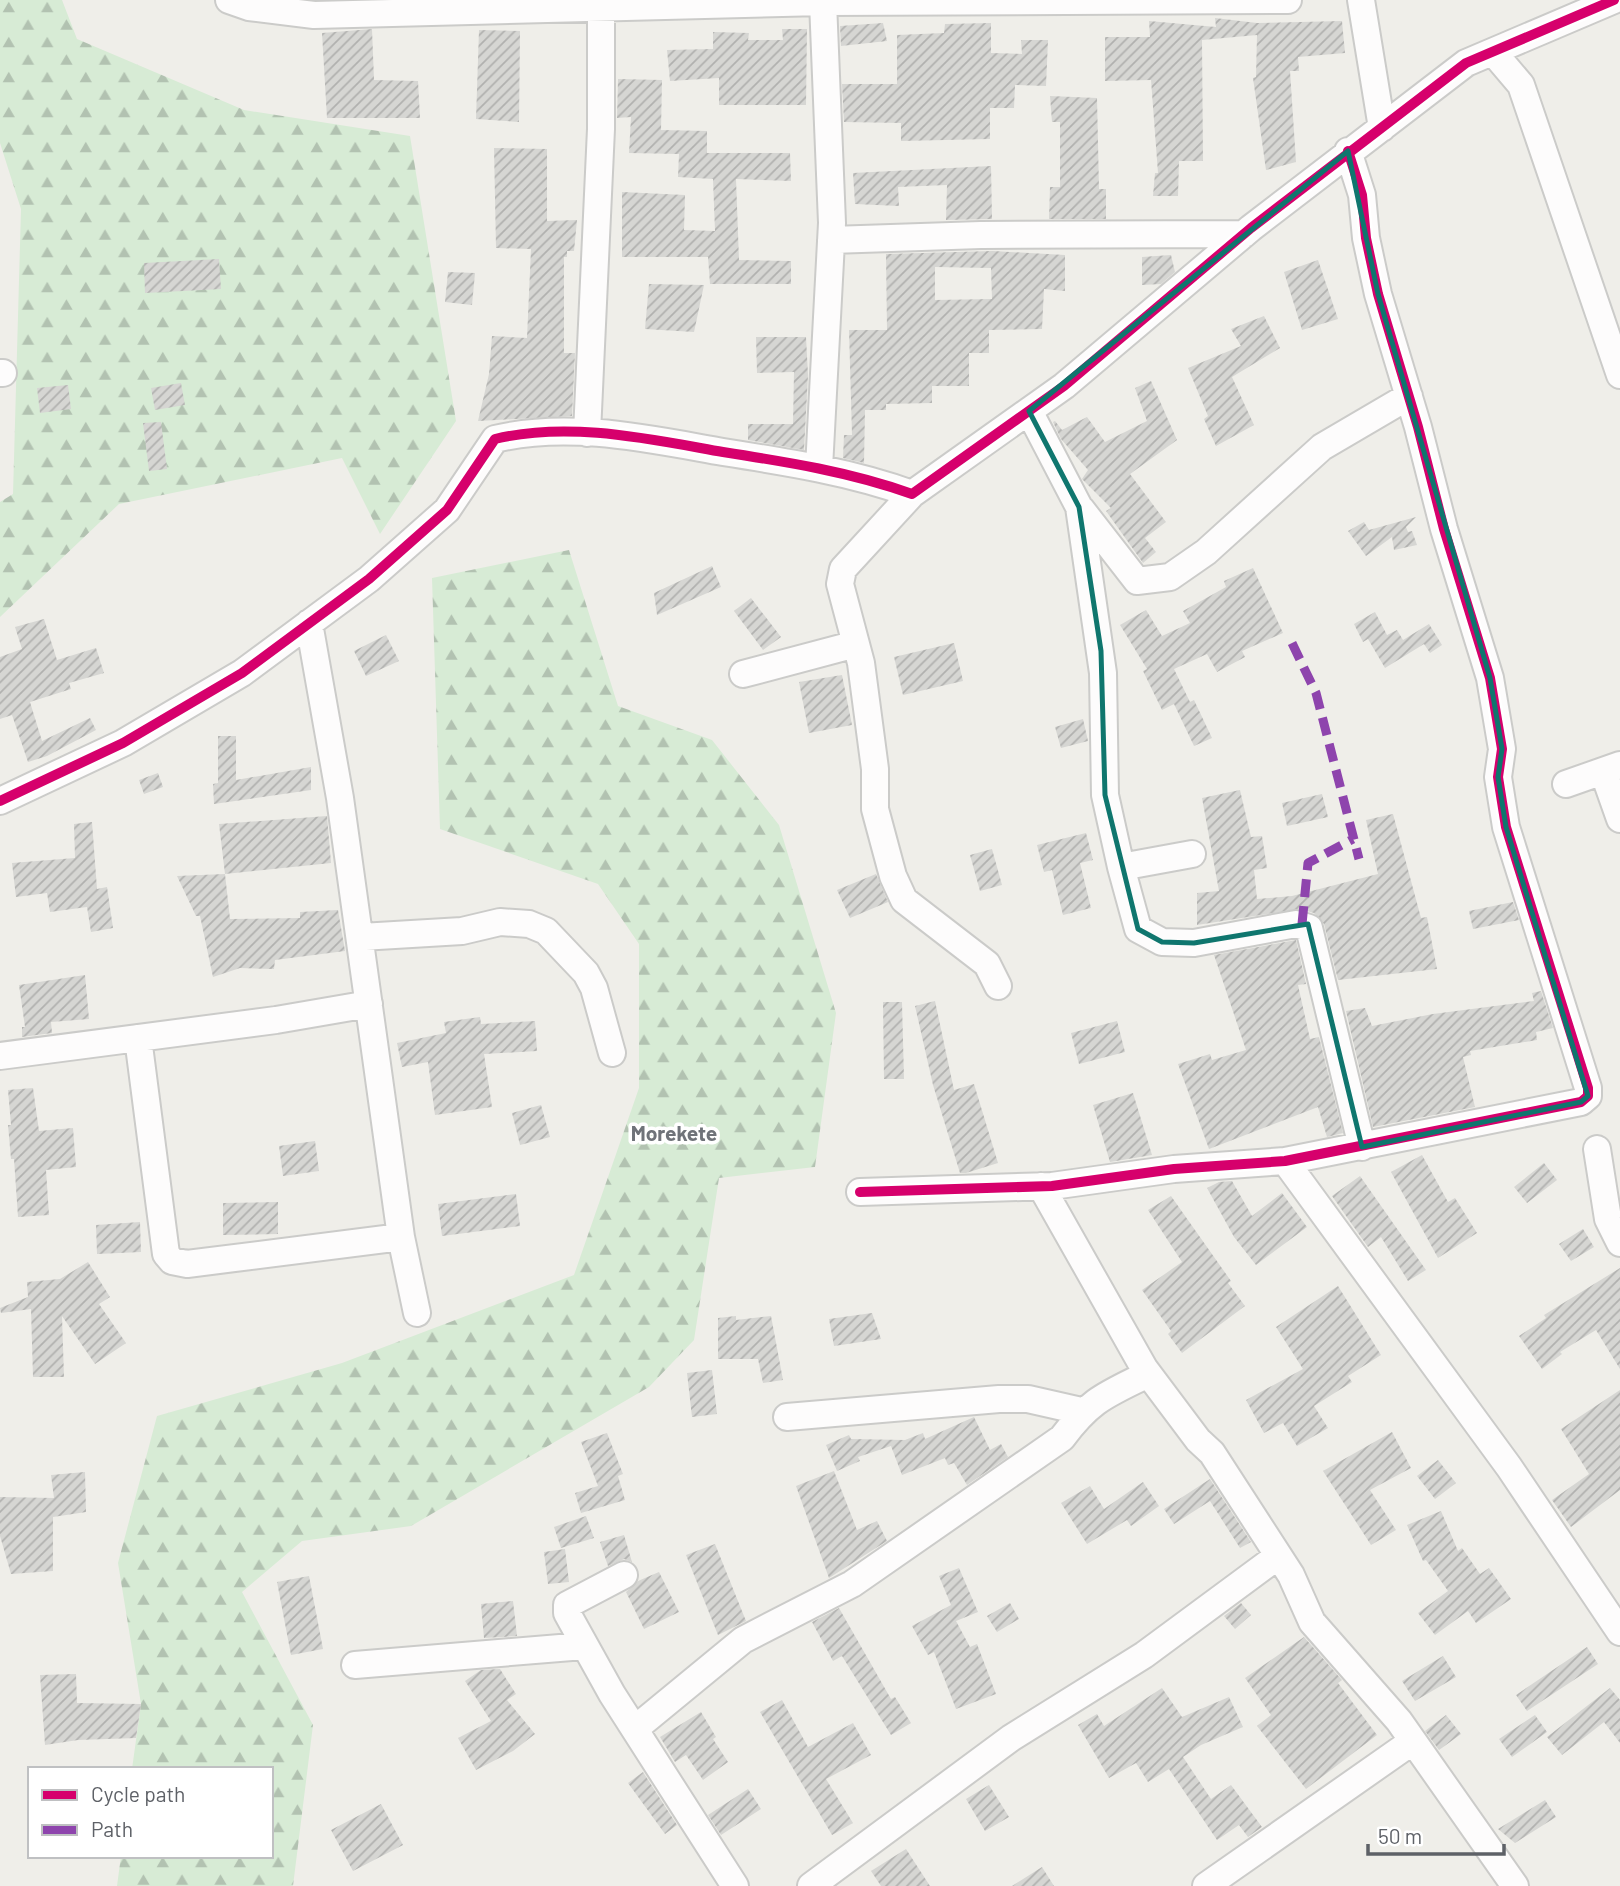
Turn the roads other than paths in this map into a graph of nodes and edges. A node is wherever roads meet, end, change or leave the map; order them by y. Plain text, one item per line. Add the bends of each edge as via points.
1 (229, 0) edge
2 (1288, 0) edge
3 (1361, 0) edge
4 (1614, 0) edge
5 (823, 2) junction
6 (466, 6) edge
7 (601, 6) junction
8 (1527, 37) junction
9 (1493, 52) junction
10 (1521, 85) junction
11 (1382, 128) junction
12 (1348, 151) junction
13 (1244, 234) junction
14 (831, 240) junction
15 (1620, 375) edge
16 (1409, 396) junction
17 (1029, 411) junction
18 (587, 433) junction
19 (819, 468) junction
20 (912, 494) junction
21 (1079, 507) junction
22 (309, 623) junction
23 (856, 644) junction
24 (743, 674) dead end
25 (1611, 768) edge
26 (1566, 783) dead end
27 (0, 801) edge
28 (1620, 819) edge
29 (1192, 854) dead end
30 (1121, 867) junction
31 (361, 937) junction
32 (998, 986) dead end
33 (369, 1004) junction
34 (138, 1038) junction
35 (611, 1053) dead end
36 (0, 1056) edge
37 (1362, 1147) junction
38 (1597, 1149) dead end
39 (1285, 1161) junction
40 (1041, 1186) junction
41 (860, 1192) dead end
42 (401, 1237) junction
43 (1620, 1243) edge
44 (416, 1313) dead end
45 (1148, 1374) junction
46 (1081, 1412) junction
47 (787, 1417) dead end
48 (1278, 1556) junction
49 (624, 1575) dead end
50 (1620, 1632) edge
51 (584, 1646) junction
52 (355, 1665) dead end
53 (636, 1728) junction
54 (1413, 1741) junction
55 (735, 1886) edge
56 (811, 1886) edge
57 (1206, 1886) edge
58 (1515, 1886) edge

1 - 6 street via 314,15
2 - 5 street
3 - 11 street
4 - 8 street
5 - 7 street
5 - 14 street
6 - 7 street
7 - 18 street via 601,120
8 - 9 street
8 - 10 street
9 - 10 street
9 - 11 street via 1466,63
10 - 15 street
11 - 12 street
12 - 13 street
12 - 16 street via 1362,195 1378,294
13 - 14 street
13 - 17 street
14 - 19 street
16 - 21 street via 1322,447 1206,552 1170,577 1138,581
16 - 37 street via 1490,678 1502,749 1498,777 1506,827 1588,1096 1581,1102
17 - 20 street
17 - 21 street
18 - 19 street
18 - 22 street via 527,431 495,439 447,510 369,579
19 - 20 street
20 - 23 street via 843,569 840,584
21 - 30 street via 1103,673 1105,795
22 - 27 street via 242,673 123,743
22 - 31 street
23 - 24 street
23 - 32 street via 874,769 875,809 893,876 904,900 987,964
25 - 26 street
25 - 28 street
29 - 30 street
30 - 37 street via 1138,929 1162,942 1194,943 1296,923 1309,928
31 - 33 street
31 - 35 street via 461,931 500,922 529,924 546,931 586,973 594,988
33 - 34 street
33 - 42 street
34 - 36 street
34 - 42 street via 166,1254 172,1261 187,1264
37 - 39 street
38 - 43 street via 1608,1219
39 - 40 street
39 - 50 street via 1509,1467
40 - 41 street
40 - 45 street
42 - 44 street
45 - 46 street
45 - 48 street via 1213,1453
46 - 47 street via 1028,1399 999,1399
46 - 53 street via 1062,1438 929,1533 852,1584 743,1640
48 - 54 street via 1312,1622
48 - 56 street via 1144,1655 994,1750
49 - 51 street via 567,1605
51 - 52 street
51 - 53 street
53 - 55 street
54 - 57 street
54 - 58 street

